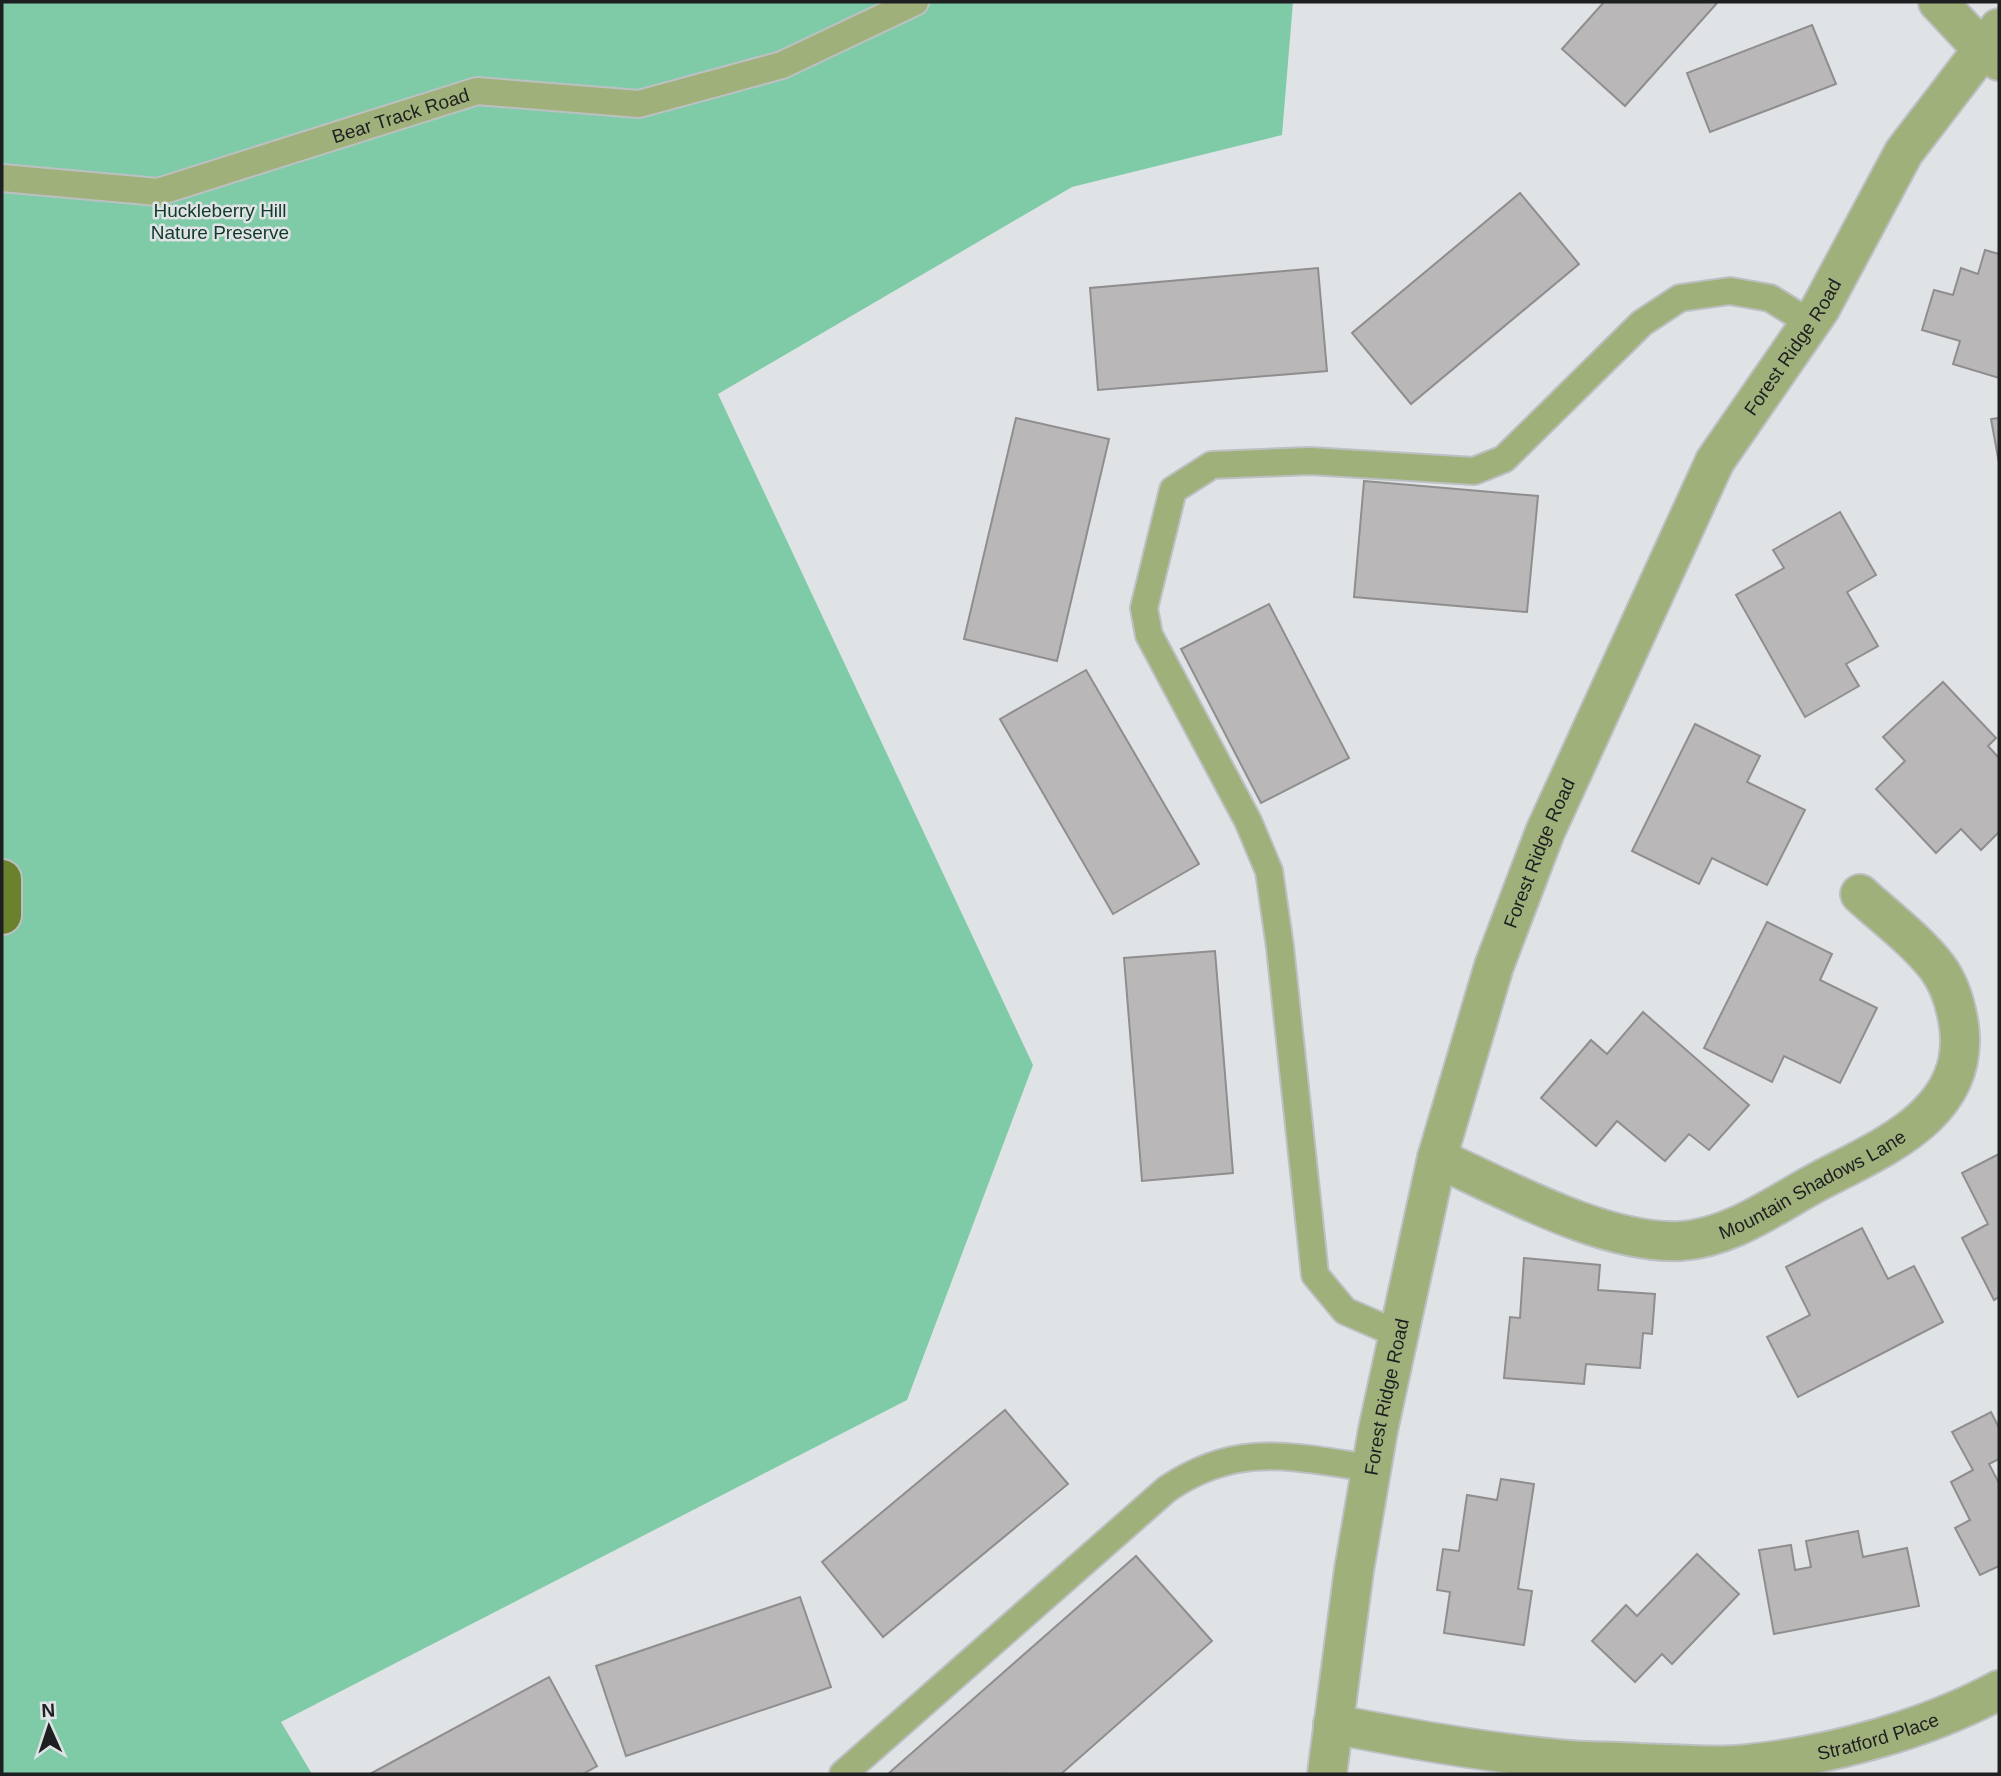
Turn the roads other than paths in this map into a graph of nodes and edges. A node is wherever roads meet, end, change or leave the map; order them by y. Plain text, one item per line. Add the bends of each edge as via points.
1 (915, 2) edge
2 (1938, 2) edge
3 (1994, 46) edge
4 (2, 178) edge
5 (1810, 323) junction
6 (2, 879) edge
7 (1860, 894) dead end
8 (2, 915) edge
9 (1437, 1158) junction
10 (1398, 1334) junction
11 (1371, 1468) junction
12 (1999, 1690) edge
13 (1333, 1724) junction
14 (843, 1774) edge
15 (1327, 1774) edge

1 - 4 lane, Bear Track Road via 782,65 639,104 477,91 158,192
2 - 3 street
3 - 5 street, Forest Ridge Road via 1904,152
5 - 9 street, Forest Ridge Road via 1714,461 1545,832 1494,966
5 - 10 lane via 1770,298 1730,291 1680,298 1643,323 1504,459 1474,471 1310,461 1212,465 1173,490 1144,608 1149,635 1248,821 1269,871 1315,1275 1345,1311
6 - 8 main road
7 - 9 street, Mountain Shadows Lane via 1937,967 1954,1001 1960,1038 1944,1097 1930,1114 1888,1144 1742,1223 1681,1241 1608,1231
9 - 10 street, Forest Ridge Road
10 - 11 street, Forest Ridge Road
11 - 13 street, Forest Ridge Road
11 - 14 lane via 1258,1455 1192,1472 1167,1489
12 - 13 street, Stratford Place via 1906,1730 1755,1764 1551,1759
13 - 15 street, Forest Ridge Road

